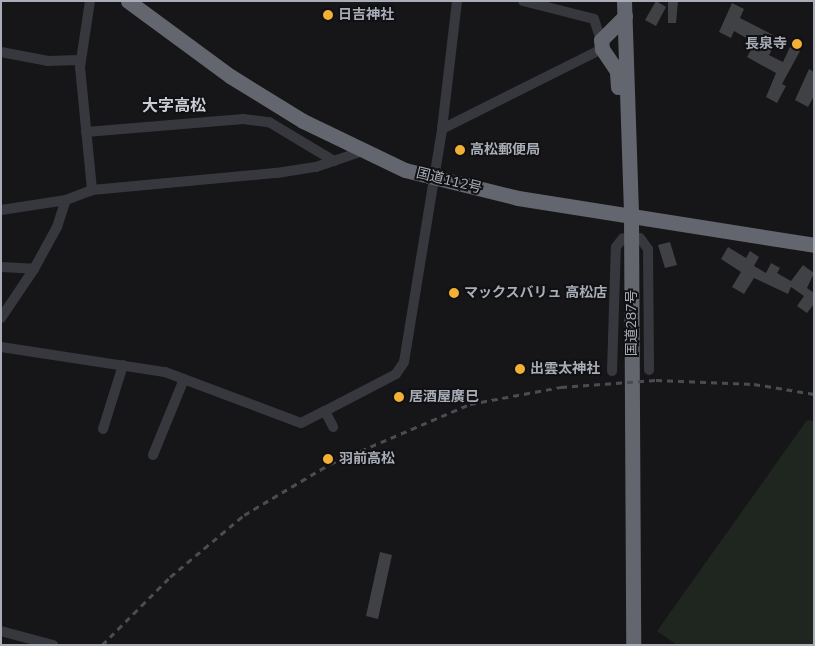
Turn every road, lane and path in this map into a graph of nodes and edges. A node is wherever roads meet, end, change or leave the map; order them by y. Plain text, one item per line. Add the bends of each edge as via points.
1 (90, 1) edge
2 (128, 1) edge
3 (458, 1) edge
4 (523, 1) edge
5 (625, 15) edge
6 (602, 44) junction
7 (1, 52) edge
8 (80, 63) junction
9 (280, 107) junction
10 (271, 124) junction
11 (442, 129) junction
12 (86, 132) junction
13 (363, 150) junction
14 (334, 161) junction
15 (436, 180) junction
16 (92, 190) junction
17 (66, 200) junction
18 (1, 210) edge
19 (623, 216) junction
20 (640, 219) junction
21 (623, 238) junction
22 (640, 238) junction
23 (814, 245) edge
24 (1, 267) edge
25 (34, 269) junction
26 (1, 318) edge
27 (1, 347) edge
28 (123, 365) junction
29 (649, 370) dead end
30 (612, 371) dead end
31 (184, 379) junction
32 (325, 411) junction
33 (333, 427) dead end
34 (103, 429) dead end
35 (153, 455) dead end
36 (632, 510) junction
37 (1, 630) edge
38 (53, 645) edge
39 (633, 645) edge

1 - 8 street
2 - 9 highway, 国道112号 via 230,76
3 - 11 street
4 - 6 street via 594,19
5 - 6 highway
5 - 20 highway via 634,68
5 - 36 highway, 国道287号
6 - 11 street
6 - 19 highway via 618,75
7 - 8 street
8 - 12 street
9 - 10 street
9 - 13 highway, 国道112号
10 - 12 street via 243,119
10 - 14 street
11 - 15 street
12 - 16 street
13 - 14 street
13 - 15 highway, 国道112号
14 - 16 street via 277,173
15 - 19 highway, 国道112号
15 - 32 street via 404,362 396,374
16 - 17 street
17 - 18 street
17 - 25 street via 57,227
19 - 20 highway, 国道112号
19 - 21 highway
20 - 22 highway
20 - 23 highway, 国道112号
21 - 30 street via 616,247
21 - 36 highway
22 - 29 street via 648,249
22 - 36 highway via 641,330
24 - 25 street
25 - 26 street
27 - 28 street
28 - 31 street
28 - 34 street
31 - 32 street via 301,423
31 - 35 street
32 - 33 street
36 - 39 highway, 国道287号
37 - 38 street

